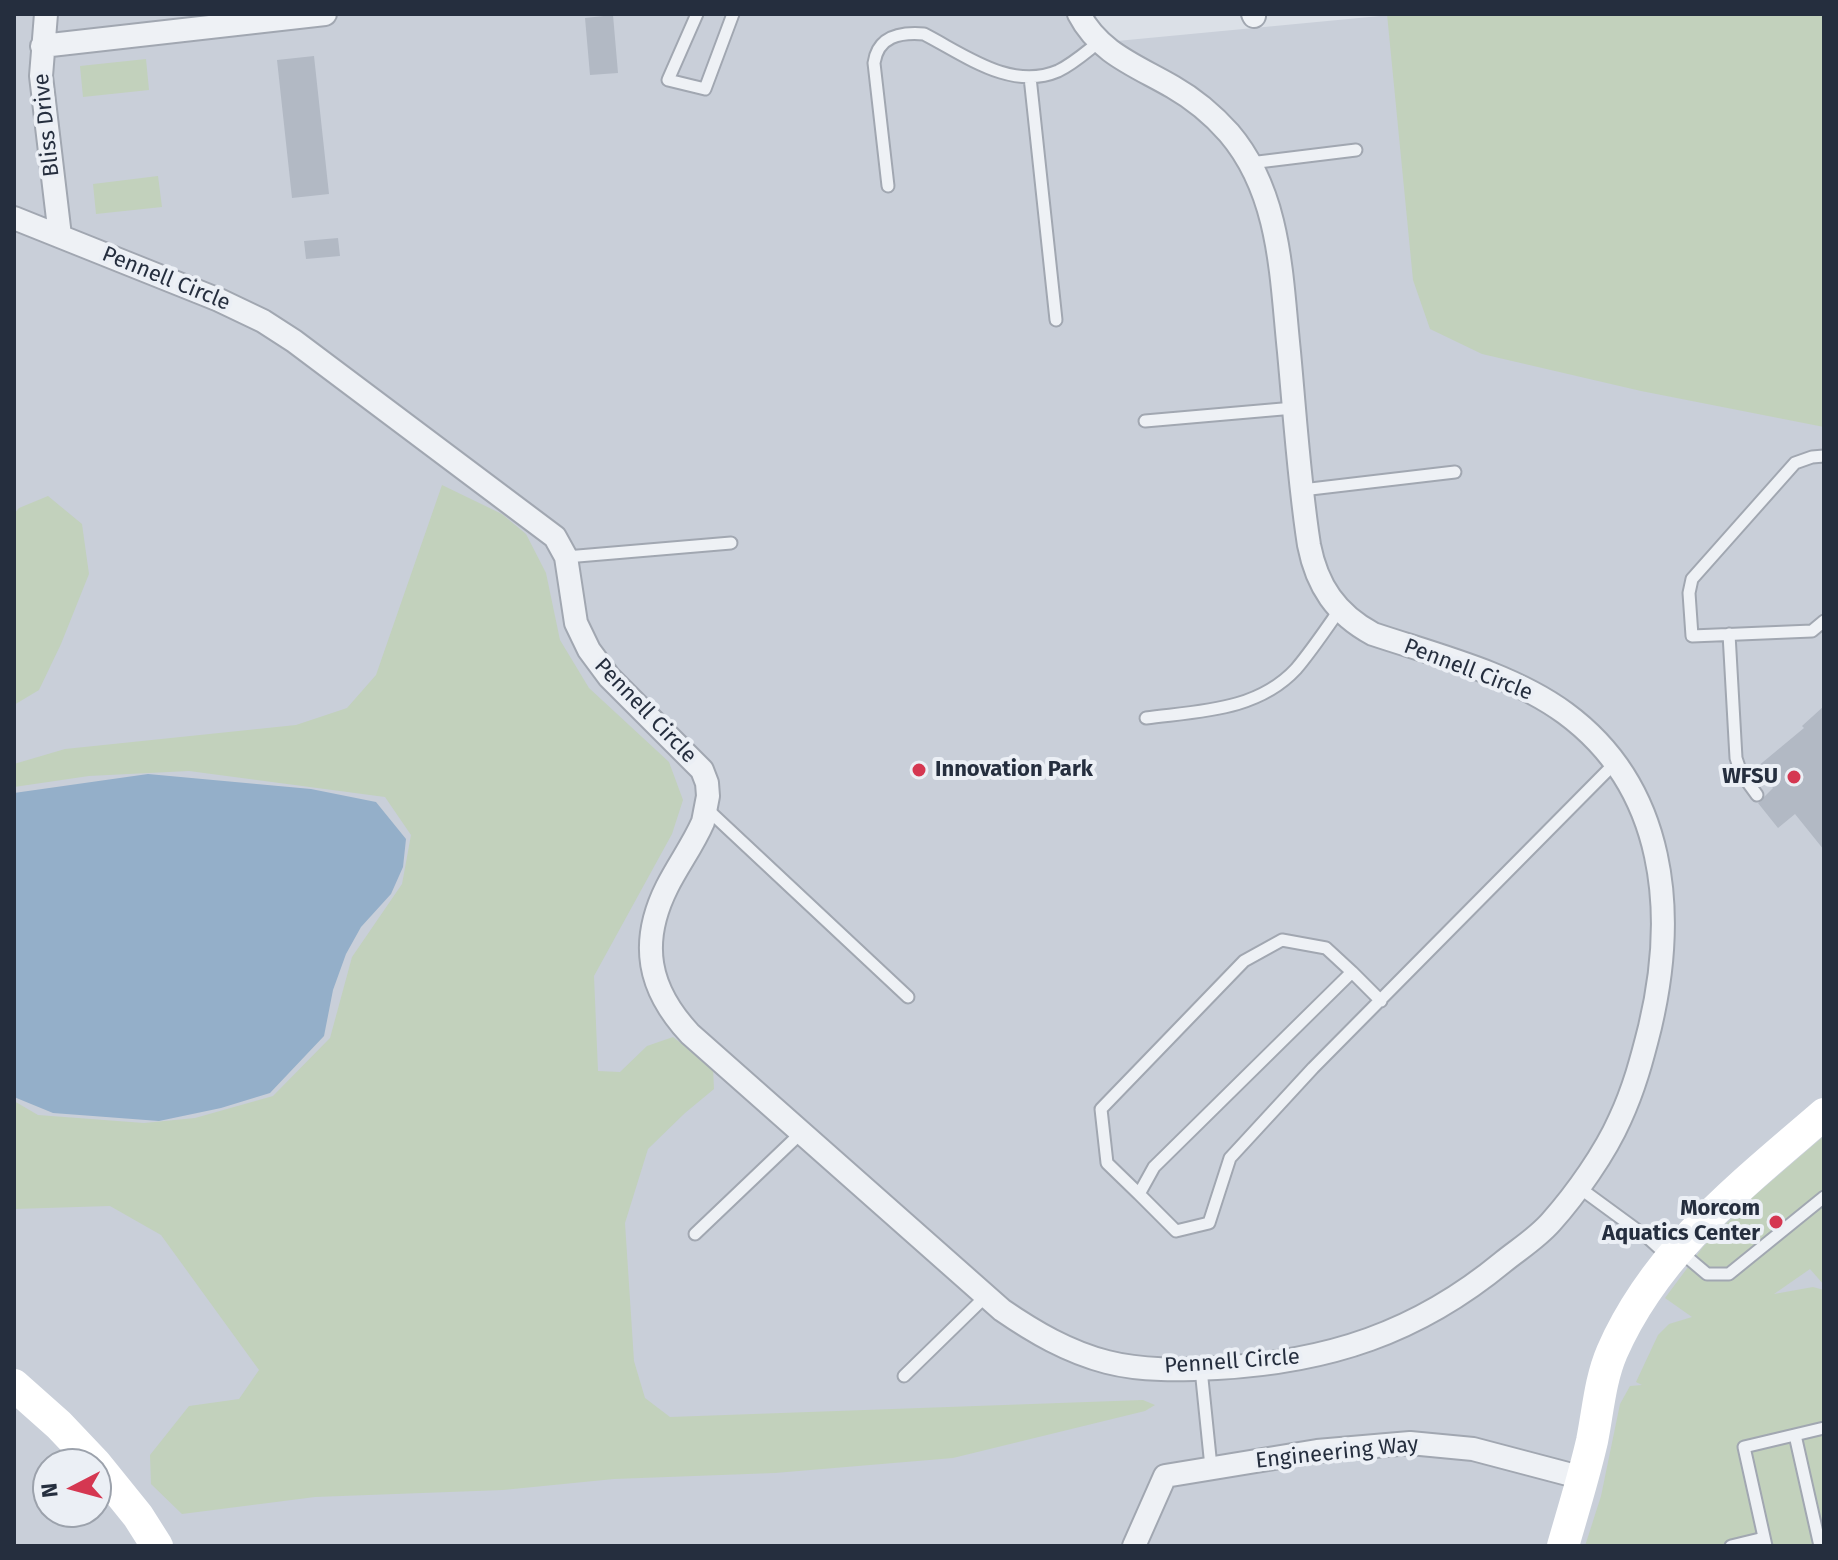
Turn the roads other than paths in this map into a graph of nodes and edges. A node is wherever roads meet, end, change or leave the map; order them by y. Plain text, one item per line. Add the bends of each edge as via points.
1 (46, 14) edge
2 (325, 14) edge
3 (697, 14) edge
4 (733, 14) edge
5 (1079, 14) edge
6 (1099, 42) junction
7 (42, 46) junction
8 (1030, 77) junction
9 (1356, 150) dead end
10 (1249, 163) junction
11 (888, 186) dead end
12 (14, 218) edge
13 (60, 236) junction
14 (1056, 320) dead end
15 (1294, 408) junction
16 (1145, 421) dead end
17 (1824, 456) edge
18 (1455, 472) dead end
19 (1302, 490) junction
20 (731, 543) dead end
21 (566, 557) junction
22 (1340, 609) junction
23 (1824, 621) edge
24 (1729, 634) junction
25 (1146, 718) dead end
26 (1614, 764) junction
27 (1757, 795) dead end
28 (707, 809) junction
29 (1352, 972) junction
30 (908, 997) dead end
31 (1381, 1001) junction
32 (1824, 1114) edge
33 (802, 1132) junction
34 (1577, 1186) junction
35 (1139, 1194) junction
36 (1824, 1197) edge
37 (695, 1234) dead end
38 (1674, 1254) junction
39 (986, 1296) junction
40 (1201, 1369) junction
41 (904, 1376) dead end
42 (14, 1385) edge
43 (1824, 1428) edge
44 (1795, 1435) junction
45 (81, 1448) edge
46 (1211, 1467) junction
47 (1583, 1478) junction
48 (112, 1483) edge
49 (1765, 1542) edge
50 (157, 1546) edge
51 (1134, 1546) edge
52 (1563, 1546) edge
53 (1731, 1546) edge
54 (1820, 1546) edge

1 - 7 street, Bliss Drive
2 - 7 street
3 - 4 lane via 668,80 705,89
5 - 6 street, Pennell Circle
6 - 8 lane via 1060,70
6 - 10 street, Pennell Circle via 1196,101
7 - 13 street, Bliss Drive
8 - 11 lane via 1005,74 924,34 910,33 880,44 874,63
8 - 14 lane
9 - 10 lane
10 - 15 street, Pennell Circle via 1277,239
12 - 13 street, Pennell Circle
13 - 21 street, Pennell Circle via 219,300 279,331 541,524
15 - 16 lane
15 - 19 street, Pennell Circle
17 - 24 lane via 1795,463 1692,579 1692,636
18 - 19 lane
19 - 22 street, Pennell Circle via 1314,571
20 - 21 lane
21 - 28 street, Pennell Circle via 574,615 589,650 702,770
22 - 25 lane via 1294,670 1261,696
22 - 26 street, Pennell Circle via 1373,634 1543,699 1567,714
23 - 24 lane via 1812,631
24 - 27 lane via 1736,758
26 - 31 lane
26 - 34 street, Pennell Circle via 1639,805 1658,862 1663,957 1630,1098
28 - 30 lane
28 - 33 street, Pennell Circle via 653,923 656,984 690,1034
29 - 31 lane
29 - 35 lane via 1154,1167
29 - 35 lane via 1326,948 1282,940 1244,961 1101,1109 1107,1163
31 - 35 lane via 1230,1158 1209,1223 1176,1231
32 - 38 street via 1718,1205
33 - 37 lane
33 - 39 street, Pennell Circle
34 - 38 lane
34 - 40 street, Pennell Circle via 1530,1241 1432,1313 1330,1353
36 - 38 lane via 1729,1274 1707,1274
38 - 47 street via 1611,1354
39 - 40 street, Pennell Circle via 1026,1327 1077,1352 1135,1367
39 - 41 lane
40 - 46 lane
42 - 45 street
43 - 44 lane
44 - 49 lane via 1744,1447
44 - 54 lane
46 - 47 street, Engineering Way via 1410,1443 1473,1449
46 - 51 street, Engineering Way via 1165,1476
47 - 52 street
48 - 50 street
49 - 53 lane

